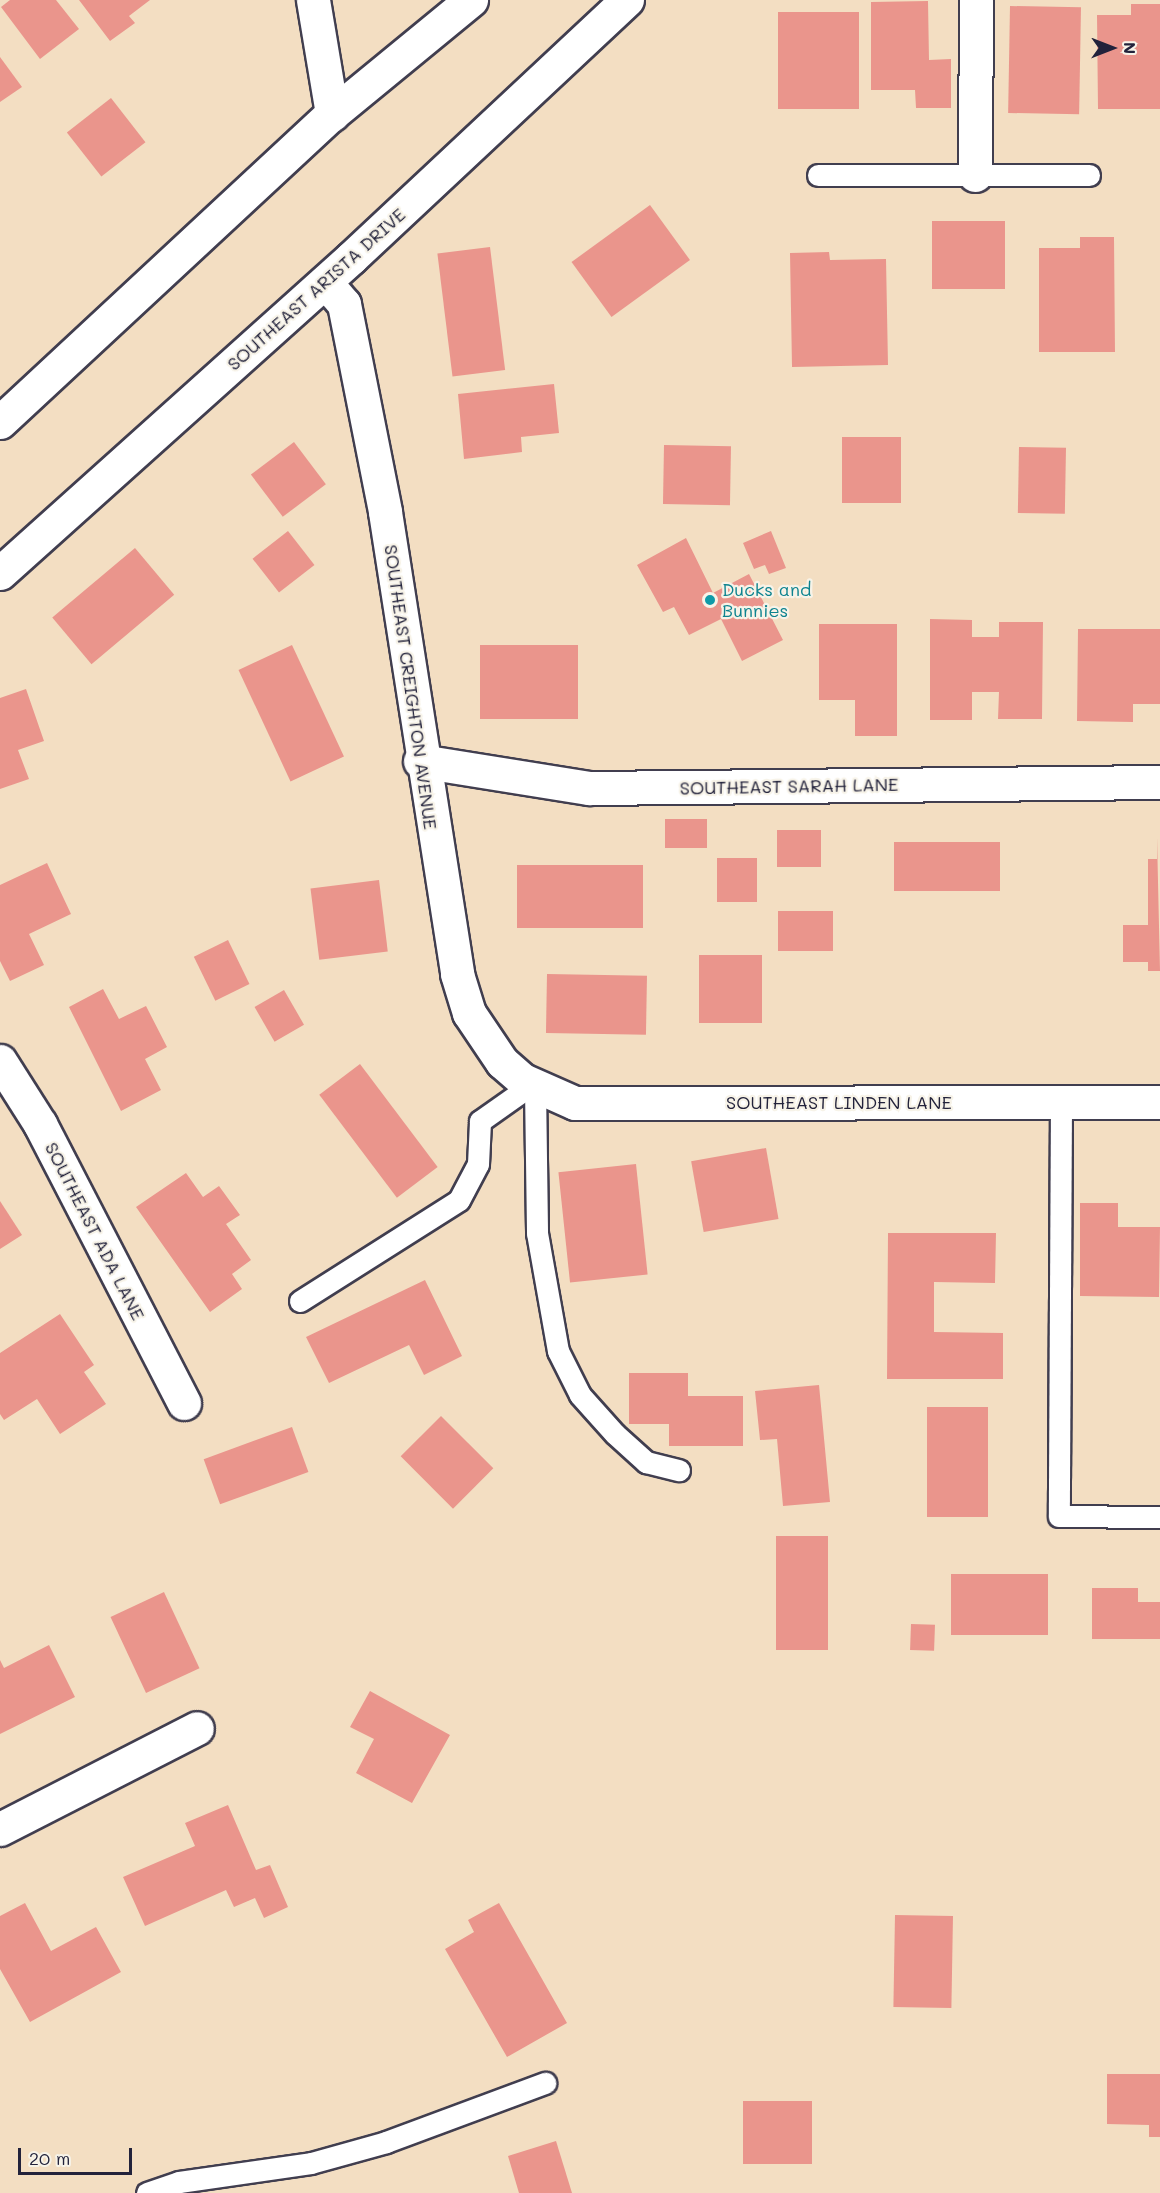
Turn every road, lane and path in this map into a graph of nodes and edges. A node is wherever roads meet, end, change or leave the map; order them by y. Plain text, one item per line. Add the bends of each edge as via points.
1 (313, 0) edge
2 (471, 0) edge
3 (627, 0) edge
4 (976, 0) edge
5 (332, 114) junction
6 (818, 175) dead end
7 (975, 175) junction
8 (1089, 175) dead end
9 (325, 282) junction
10 (0, 422) edge
11 (0, 573) edge
12 (420, 761) junction
13 (1160, 782) edge
14 (0, 1061) edge
15 (530, 1084) junction
16 (1061, 1102) junction
17 (1160, 1102) edge
18 (300, 1301) dead end
19 (184, 1403) dead end
20 (679, 1470) dead end
21 (1160, 1517) edge
22 (197, 1728) dead end
23 (0, 1829) edge
24 (545, 2083) dead end
25 (147, 2193) edge

1 - 5 street
2 - 5 street
3 - 9 street, SOUTHEAST ARISTA DRIVE
4 - 7 street
5 - 10 street
6 - 7 lane
7 - 8 lane
9 - 11 street, SOUTHEAST ARISTA DRIVE
9 - 12 street, SOUTHEAST CREIGHTON AVENUE via 344,304 388,531
12 - 13 street, SOUTHEAST SARAH LANE via 589,788
12 - 15 street, SOUTHEAST CREIGHTON AVENUE via 457,974 482,1037
14 - 19 street, SOUTHEAST ADA LANE via 40,1124
15 - 16 street, SOUTHEAST LINDEN LANE via 575,1103
15 - 18 lane via 480,1121 478,1164 459,1200
15 - 20 lane via 537,1233 558,1351 580,1395 615,1434 646,1462
16 - 17 street, SOUTHEAST LINDEN LANE
16 - 21 lane via 1059,1516
22 - 23 street
24 - 25 lane via 386,2142 311,2163 179,2182

